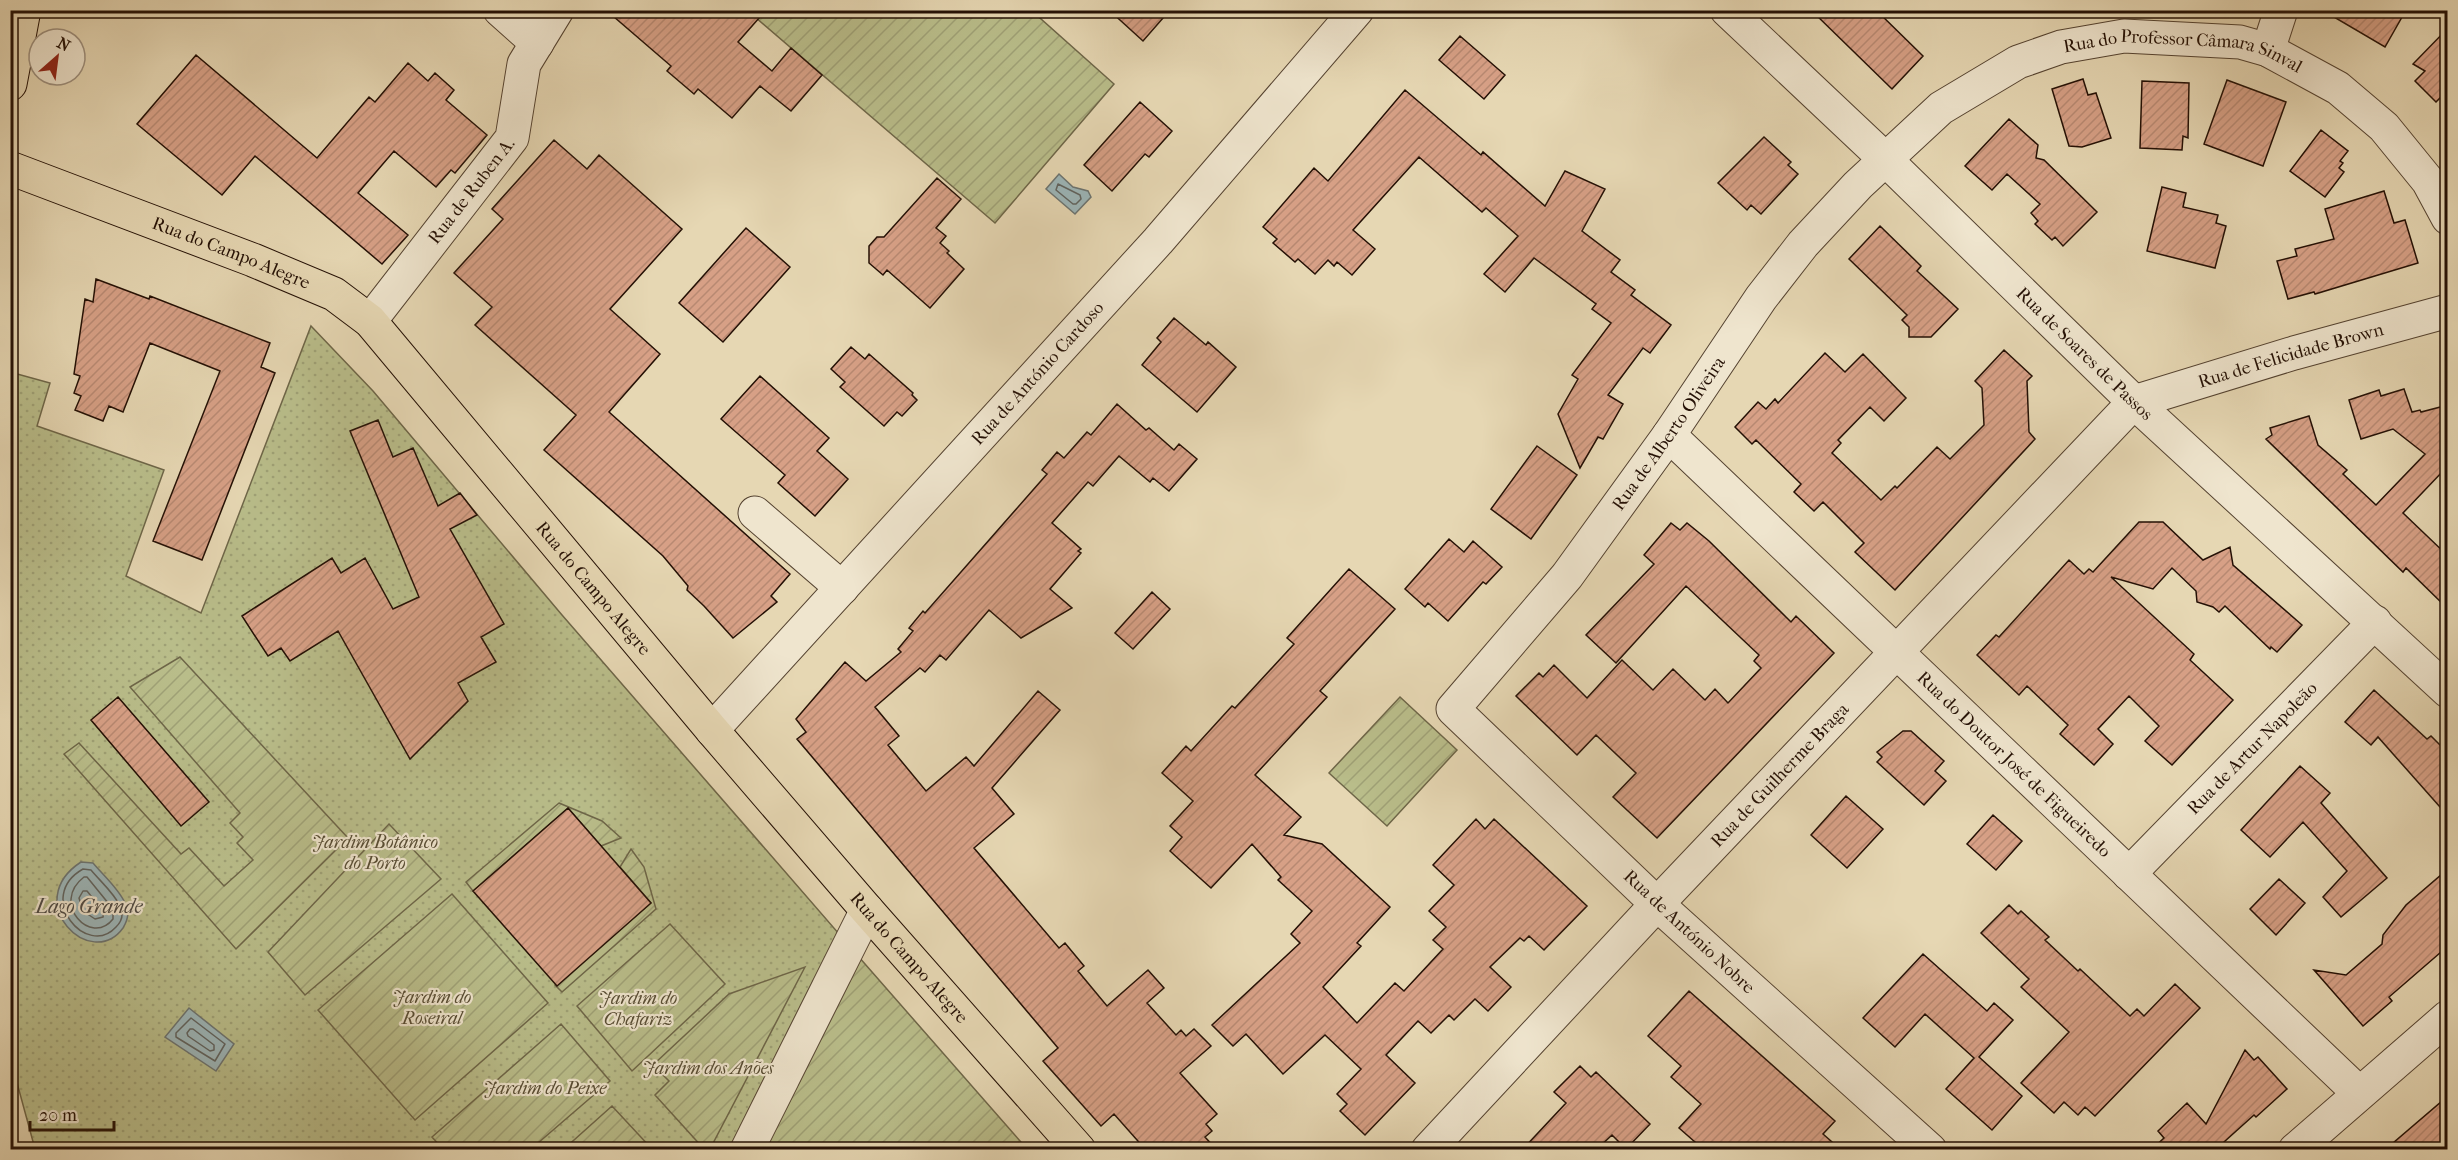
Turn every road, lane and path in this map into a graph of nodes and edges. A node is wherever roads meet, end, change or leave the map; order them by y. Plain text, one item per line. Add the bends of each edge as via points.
1 (24, 10) edge
2 (500, 10) edge
3 (558, 10) edge
4 (1358, 10) edge
5 (1727, 10) edge
6 (2281, 10) edge
7 (537, 43) junction
8 (2268, 50) junction
9 (11, 81) edge
10 (1885, 159) junction
11 (10, 168) edge
12 (2448, 218) edge
13 (2448, 311) edge
14 (370, 321) junction
15 (2134, 402) junction
16 (1669, 435) junction
17 (756, 513) dead end
18 (842, 588) junction
19 (2375, 622) junction
20 (1897, 653) junction
21 (2448, 691) edge
22 (1453, 709) joint
23 (712, 730) junction
24 (2128, 874) junction
25 (1657, 904) junction
26 (867, 910) junction
27 (2448, 1017) edge
28 (2359, 1093) junction
29 (747, 1149) edge
30 (1078, 1149) edge
31 (1428, 1149) edge
32 (1930, 1149) edge
33 (2295, 1149) edge

1 - 9 main road
2 - 7 street
3 - 7 street, Rua de Ruben A.
4 - 18 street, Rua de António Cardoso via 1158,241
5 - 10 street, Rua de Soares de Passos
6 - 8 street
7 - 14 street, Rua de Ruben A. via 524,64 512,138
8 - 10 street, Rua do Professor Câmara Sinval via 2240,42 2124,36 2061,47 2018,62 1959,96
8 - 12 street, Rua do Professor Câmara Sinval via 2338,88 2384,127 2428,181
10 - 15 street, Rua de Soares de Passos
10 - 16 street, Rua de Alberto Oliveira via 1803,244 1761,298
11 - 14 main road, Rua do Campo Alegre via 334,294
13 - 15 street, Rua de Felicidade Brown
14 - 23 main road, Rua do Campo Alegre
15 - 19 street, Rua de Soares de Passos
15 - 20 street, Rua de Guilherme Braga
16 - 20 street, Rua do Doutor José de Figueiredo
16 - 22 street, Rua de Alberto Oliveira via 1567,576
17 - 18 street
18 - 23 street, Rua de António Cardoso
19 - 21 street, Rua de Soares de Passos
19 - 24 street, Rua de Artur Napoleão
20 - 24 street, Rua do Doutor José de Figueiredo
20 - 25 street, Rua de Guilherme Braga
22 - 25 street, Rua de António Nobre
23 - 26 main road, Rua do Campo Alegre
24 - 28 street, Rua do Doutor José de Figueiredo
25 - 31 street, Rua de Guilherme Braga
25 - 32 street, Rua de António Nobre
26 - 29 street
26 - 30 main road, Rua do Campo Alegre
27 - 28 street
28 - 33 street

